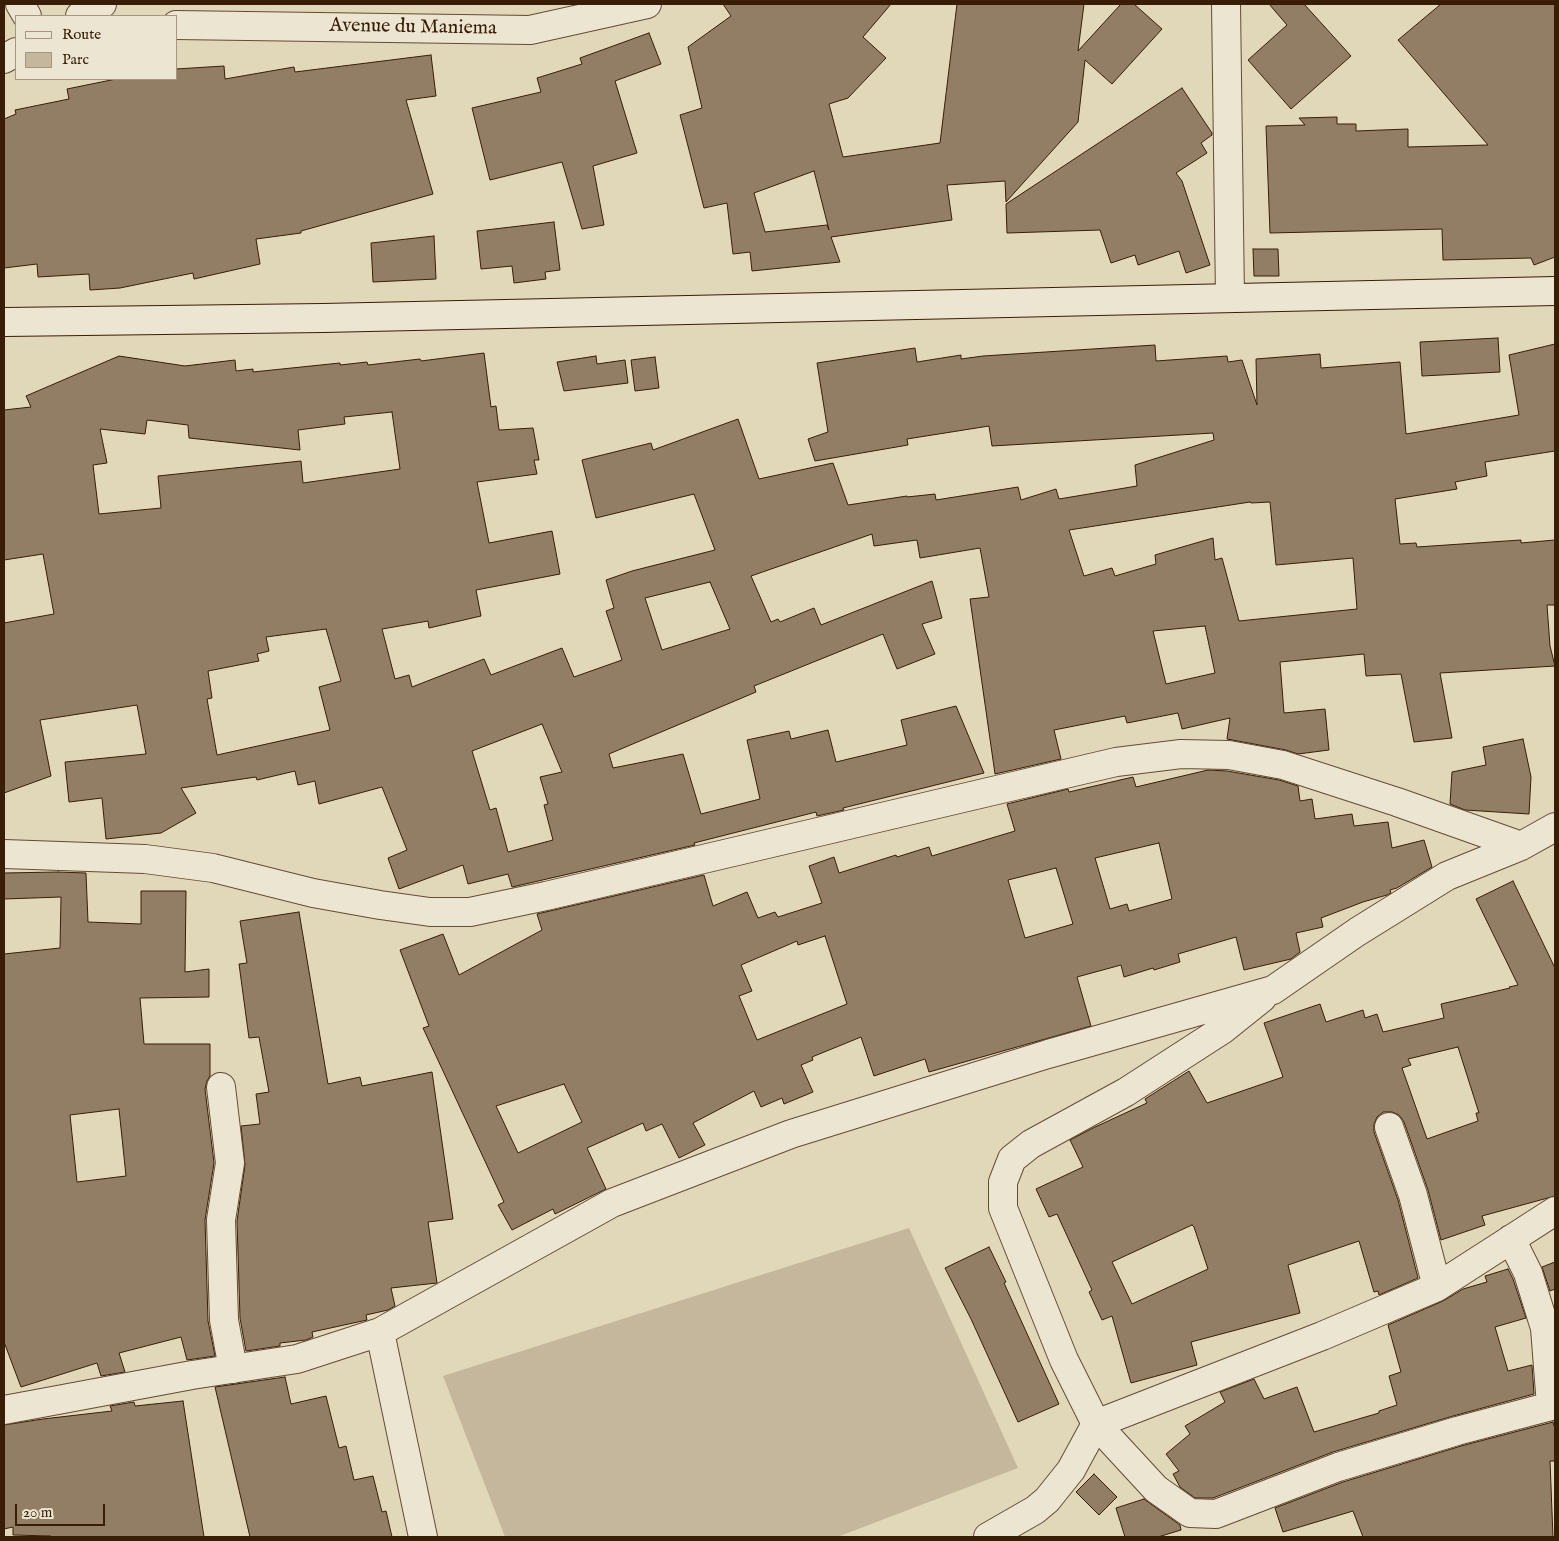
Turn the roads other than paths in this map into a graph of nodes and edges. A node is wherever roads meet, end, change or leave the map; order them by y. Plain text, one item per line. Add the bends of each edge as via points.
1 (20, 4) edge
2 (102, 4) edge
3 (647, 4) edge
4 (1226, 4) edge
5 (26, 15) edge
6 (82, 15) edge
7 (178, 25) edge
8 (15, 53) edge
9 (4, 59) edge
10 (1555, 291) edge
11 (1230, 298) junction
12 (4, 322) edge
13 (1555, 826) edge
14 (1521, 846) junction
15 (4, 854) edge
16 (1272, 990) junction
17 (221, 1087) dead end
18 (1389, 1126) dead end
19 (1555, 1211) edge
20 (1511, 1239) junction
21 (1437, 1287) junction
22 (380, 1332) junction
23 (233, 1369) junction
24 (1553, 1405) edge
25 (4, 1410) edge
26 (1096, 1424) junction
27 (424, 1537) edge
28 (988, 1537) edge

1 - 5 street
2 - 6 street
3 - 7 street, Avenue du Maniema via 530,30
4 - 11 street
8 - 9 street
10 - 11 street
11 - 12 street
13 - 14 street
14 - 15 street via 1282,765 1229,755 1181,754 1116,762 470,912 430,912 370,903 313,893 213,868 155,861
14 - 16 street via 1447,876
16 - 22 street via 1048,1054 791,1134 612,1203
16 - 26 street via 1222,1030 1126,1092 1031,1144 1012,1159 1003,1182 1003,1208 1064,1360
17 - 23 street via 230,1163 221,1220 224,1320
18 - 21 street via 1413,1195
19 - 20 street
20 - 21 street
20 - 24 street via 1528,1273 1545,1328
21 - 26 street via 1313,1340
22 - 23 street via 297,1359
22 - 27 street
23 - 25 street
24 - 26 street via 1338,1467 1216,1514 1190,1513 1156,1488
26 - 28 street via 1071,1470 1047,1500

